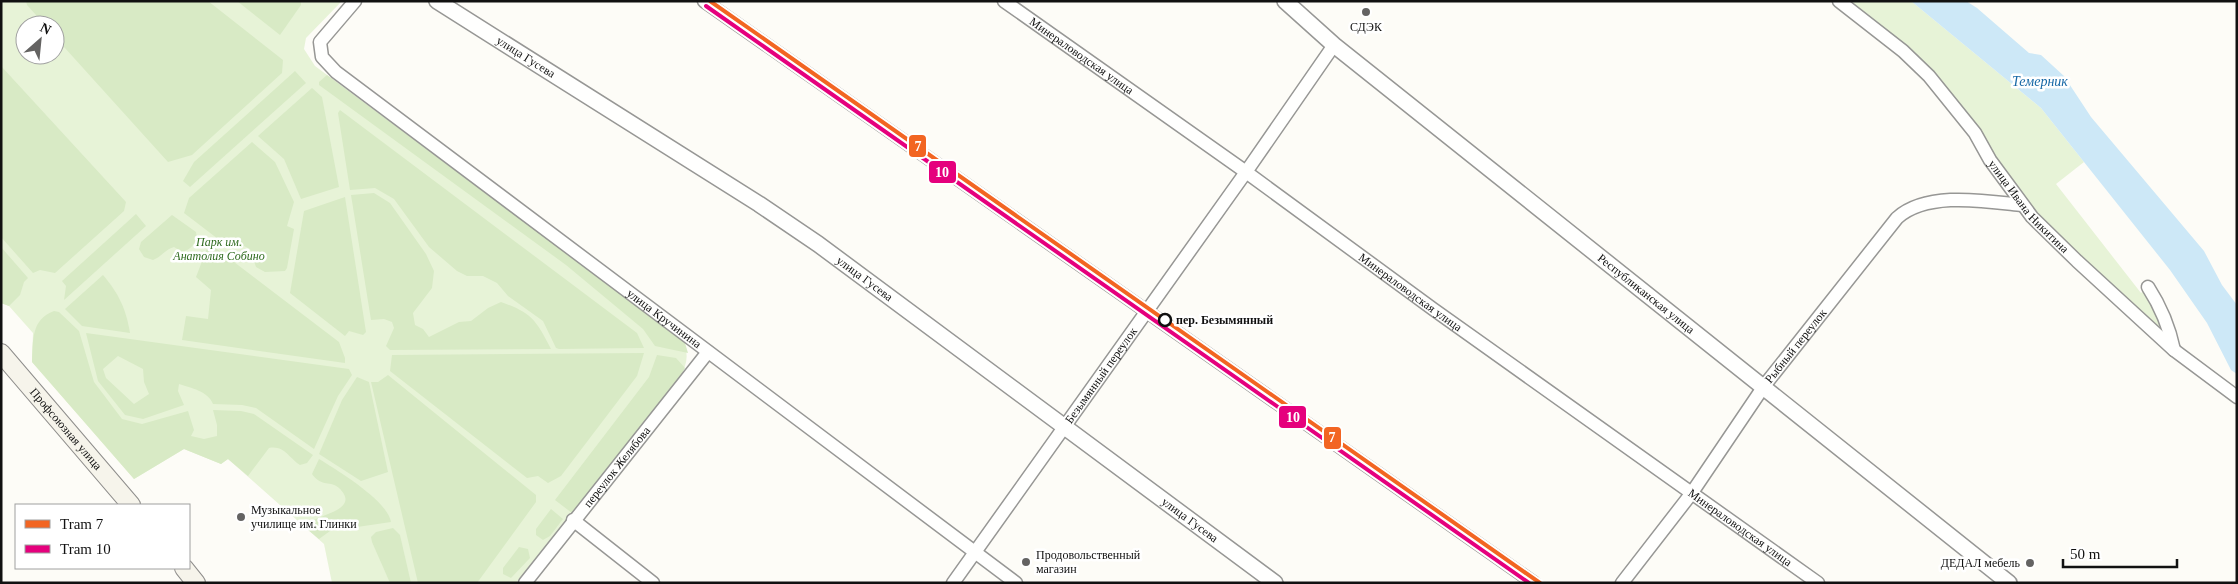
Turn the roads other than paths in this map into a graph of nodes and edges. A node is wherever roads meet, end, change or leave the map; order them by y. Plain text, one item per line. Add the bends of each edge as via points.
1 (355, 1) edge
2 (437, 1) edge
3 (704, 1) edge
4 (1004, 1) edge
5 (1285, 1) edge
6 (1839, 1) edge
7 (1334, 45) junction
8 (1246, 172) junction
9 (2022, 204) junction
10 (2148, 288) dead end
11 (1146, 312) junction
12 (2174, 350) junction
13 (708, 352) junction
14 (1, 353) edge
15 (1764, 386) junction
16 (2237, 397) edge
17 (1063, 427) junction
18 (1691, 494) junction
19 (129, 504) edge
20 (573, 520) junction
21 (975, 552) junction
22 (185, 569) edge
23 (196, 583) edge
24 (524, 583) edge
25 (653, 583) edge
26 (953, 583) edge
27 (1016, 583) edge
28 (1275, 583) edge
29 (1534, 583) edge
30 (1622, 583) edge
31 (1818, 583) edge
32 (2009, 583) edge

1 - 13 street, улица Кручинина via 320,42 322,57 336,72
2 - 17 street, улица Гусева via 774,214
3 - 11 street
4 - 8 street, Минераловодская улица
5 - 7 street, Республиканская улица
6 - 9 street, улица Ивана Никитина via 1903,51 1929,76 1975,133
7 - 8 street, Безымянный переулок
7 - 15 street, Республиканская улица
8 - 11 street, Безымянный переулок
8 - 18 street, Минераловодская улица
9 - 12 street, улица Ивана Никитина via 2077,261
9 - 15 street, Рыбный переулок via 1949,200 1907,209
10 - 12 street via 2160,306
11 - 17 street, Безымянный переулок
11 - 29 street
12 - 16 street, улица Ивана Никитина
13 - 20 street, переулок Желябова
13 - 21 street, улица Кручинина
14 - 19 main road, Профсоюзная улица
15 - 18 street, Рыбный переулок
15 - 32 street, Республиканская улица
17 - 21 street, Безымянный переулок
17 - 28 street, улица Гусева
18 - 30 street, Рыбный переулок
18 - 31 street, Минераловодская улица
20 - 24 street, переулок Желябова
20 - 25 street
21 - 26 street, Безымянный переулок
21 - 27 street, улица Кручинина
22 - 23 main road

